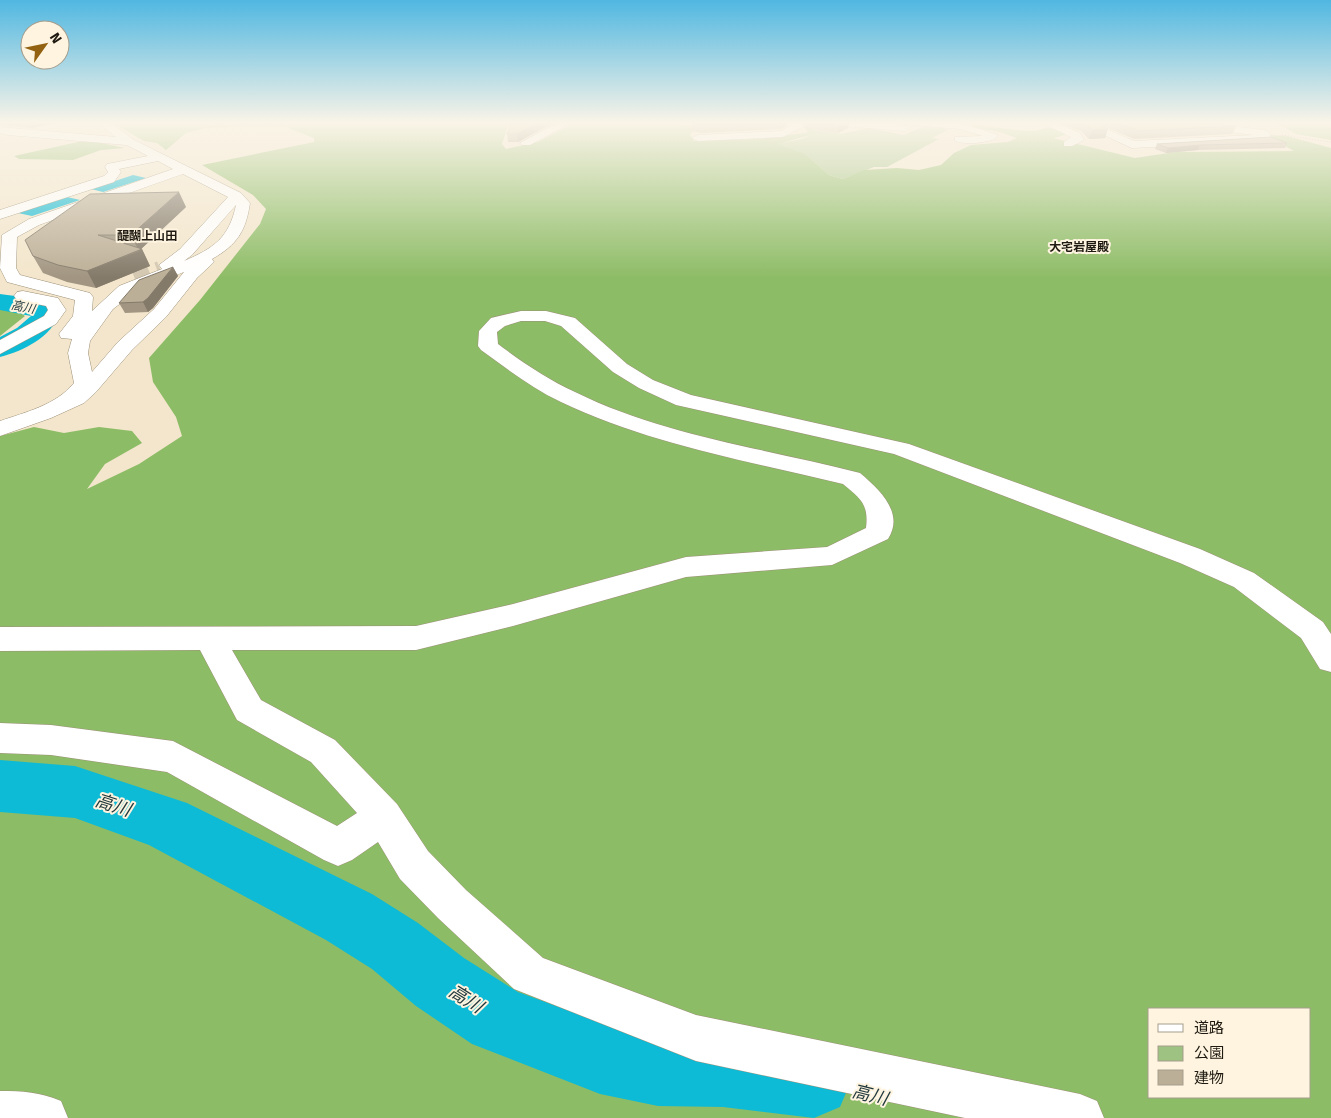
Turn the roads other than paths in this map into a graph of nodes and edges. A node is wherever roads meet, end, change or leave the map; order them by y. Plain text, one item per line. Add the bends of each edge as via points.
1 (113, 174) edge
2 (169, 174) edge
3 (194, 174) edge
4 (236, 196) junction
5 (0, 215) edge
6 (210, 256) junction
7 (160, 269) tunnel mouth
8 (135, 279) tunnel mouth
9 (0, 291) edge
10 (82, 317) junction
11 (0, 348) edge
12 (60, 348) dead end
13 (65, 372) dead end
14 (60, 405) junction
15 (0, 429) edge
16 (0, 639) edge
17 (210, 640) junction
18 (1331, 660) edge
19 (0, 738) edge
20 (384, 816) junction
21 (0, 1116) edge
22 (44, 1118) edge
23 (1080, 1118) edge

1 - 5 street via 109,179
2 - 10 street via 34,222 10,235 8,268 13,278 84,298
3 - 4 street
4 - 6 street via 243,203 241,222
4 - 7 street via 186,252
6 - 14 street via 89,388
6 - 14 street via 132,286 114,297 83,334 78,350 84,383 74,396
8 - 10 street via 100,298
9 - 11 street via 52,302 57,310 50,320
10 - 12 street
13 - 14 street via 69,386
14 - 15 street
16 - 17 street
17 - 18 street via 416,638 686,567 832,556 879,533 881,513 869,493 851,478 655,430 566,397 512,367 488,346 488,331 498,322 521,316 546,316 568,322 620,368 646,384 684,400 901,449 1208,564 1244,580 1312,630
17 - 20 street via 249,710 322,751
19 - 20 street via 51,740 173,757 338,847
20 - 23 street via 414,866 529,974 696,1038
21 - 22 street

